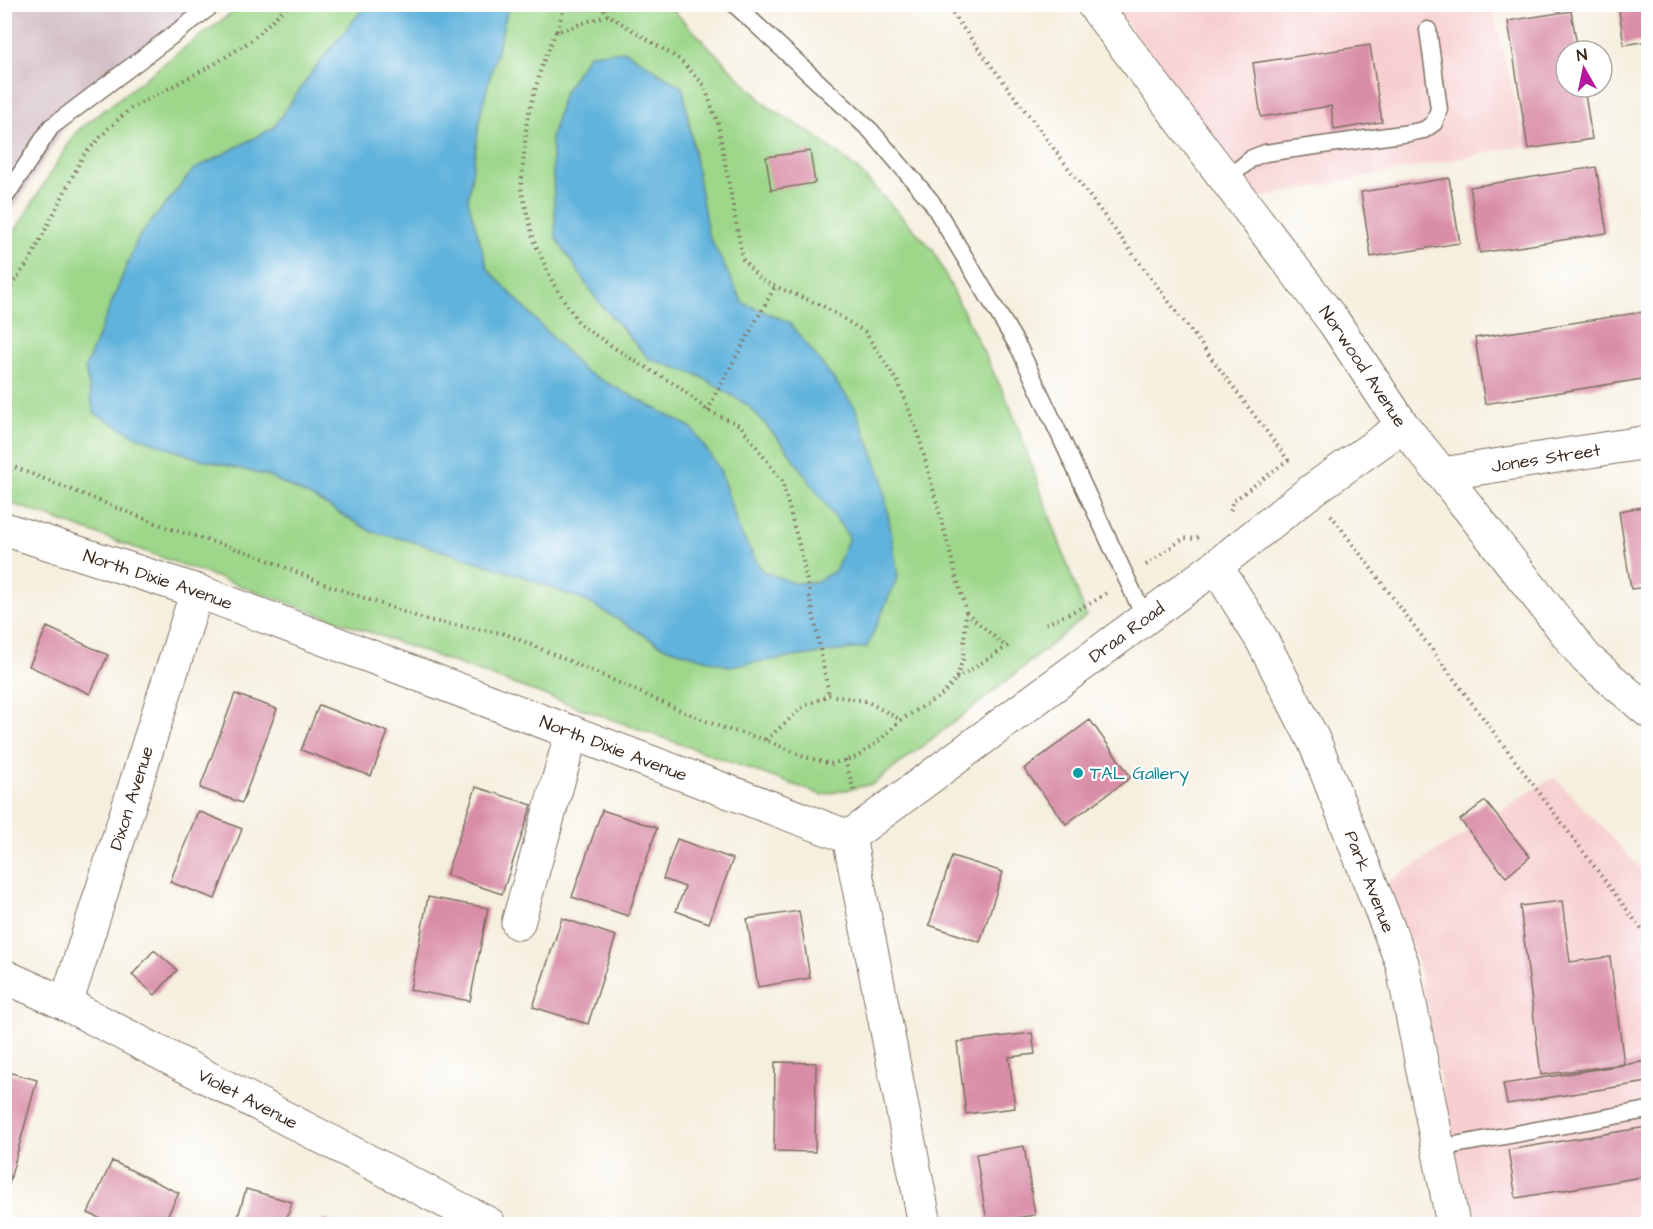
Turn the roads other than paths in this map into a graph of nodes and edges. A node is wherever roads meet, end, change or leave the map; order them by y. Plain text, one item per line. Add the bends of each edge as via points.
1 (213, 4) edge
2 (734, 4) edge
3 (1093, 4) edge
4 (1428, 30) dead end
5 (1226, 180) junction
6 (4, 199) edge
7 (1403, 426) junction
8 (1648, 442) edge
9 (1442, 474) junction
10 (4, 529) edge
11 (1216, 566) junction
12 (197, 591) junction
13 (1145, 618) junction
14 (1648, 711) edge
15 (572, 732) junction
16 (849, 837) junction
17 (518, 923) dead end
18 (4, 976) edge
19 (66, 1004) junction
20 (1648, 1110) edge
21 (1438, 1148) junction
22 (489, 1224) edge
23 (925, 1224) edge
24 (1453, 1224) edge

1 - 6 lane via 51,127
2 - 13 lane via 871,131 931,201 1019,348
3 - 5 street, Norwood Avenue
4 - 5 lane via 1439,109 1434,123 1409,133 1265,153 1252,158
5 - 7 street, Norwood Avenue via 1334,322
7 - 9 street, Norwood Avenue
7 - 11 street, Draa Road via 1311,491
8 - 9 street, Jones Street
9 - 14 street, Norwood Avenue via 1586,658
10 - 12 street, North Dixie Avenue
11 - 13 street, Draa Road
11 - 21 street, Park Avenue via 1262,640 1315,743 1402,963
12 - 15 street, North Dixie Avenue
12 - 19 street, Dixon Avenue
13 - 16 street, Draa Road
15 - 16 street, North Dixie Avenue
15 - 17 street
16 - 23 street
18 - 19 street, Violet Avenue
19 - 22 street, Violet Avenue
20 - 21 lane
21 - 24 street, Park Avenue

